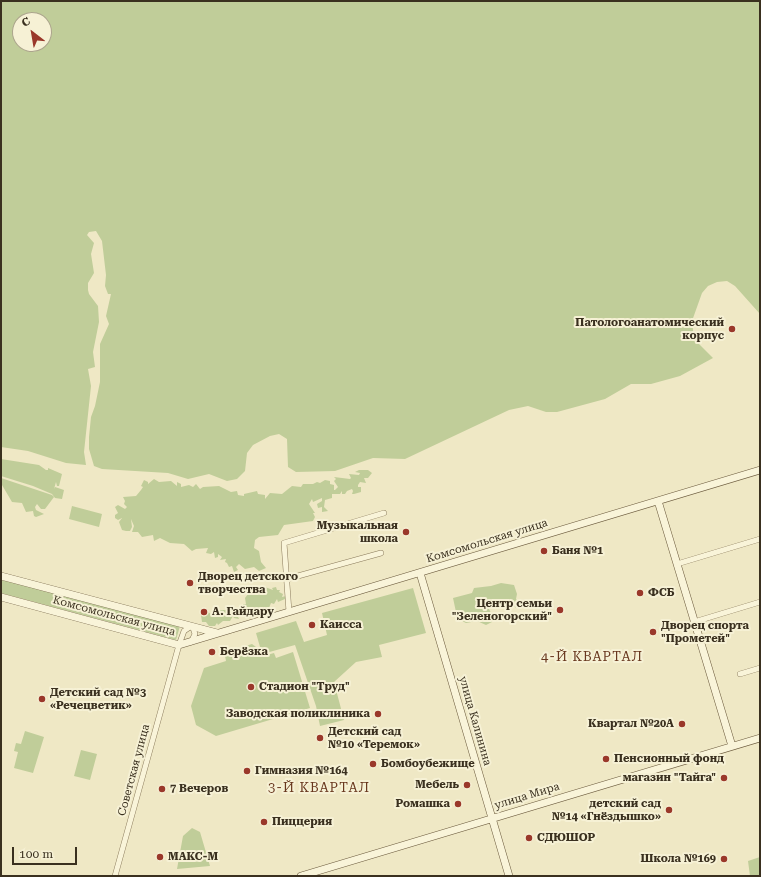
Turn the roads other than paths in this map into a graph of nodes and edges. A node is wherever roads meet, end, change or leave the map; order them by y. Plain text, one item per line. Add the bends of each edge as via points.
1 (760, 470) edge
2 (658, 500) junction
3 (384, 513) dead end
4 (760, 538) edge
5 (381, 553) dead end
6 (677, 564) junction
7 (420, 573) junction
8 (1, 576) edge
9 (287, 579) junction
10 (1, 596) edge
11 (760, 602) edge
12 (288, 612) junction
13 (694, 622) junction
14 (191, 628) junction
15 (221, 633) junction
16 (190, 643) junction
17 (179, 645) junction
18 (760, 668) edge
19 (740, 674) dead end
20 (760, 738) edge
21 (732, 746) junction
22 (492, 818) junction
23 (115, 876) edge
24 (301, 876) edge
25 (509, 876) edge

1 - 2 street, Комсомольская улица
2 - 6 street
2 - 7 street, Комсомольская улица
3 - 9 street via 284,543
4 - 6 street
5 - 9 street
6 - 13 street
7 - 12 street, Комсомольская улица
7 - 22 street, улица Калинина
8 - 14 street, Комсомольская улица
9 - 12 street
10 - 17 street, Комсомольская улица
11 - 13 street
12 - 15 street, Комсомольская улица
13 - 21 street
14 - 15 street, Комсомольская улица
14 - 16 street via 195,634
14 - 17 street, Советская улица via 184,631
15 - 16 street, Комсомольская улица
16 - 17 street, Комсомольская улица
17 - 23 street, Советская улица
18 - 19 street
20 - 21 street, улица Мира
21 - 22 street, улица Мира
22 - 24 street, улица Мира
22 - 25 street, улица Калинина

